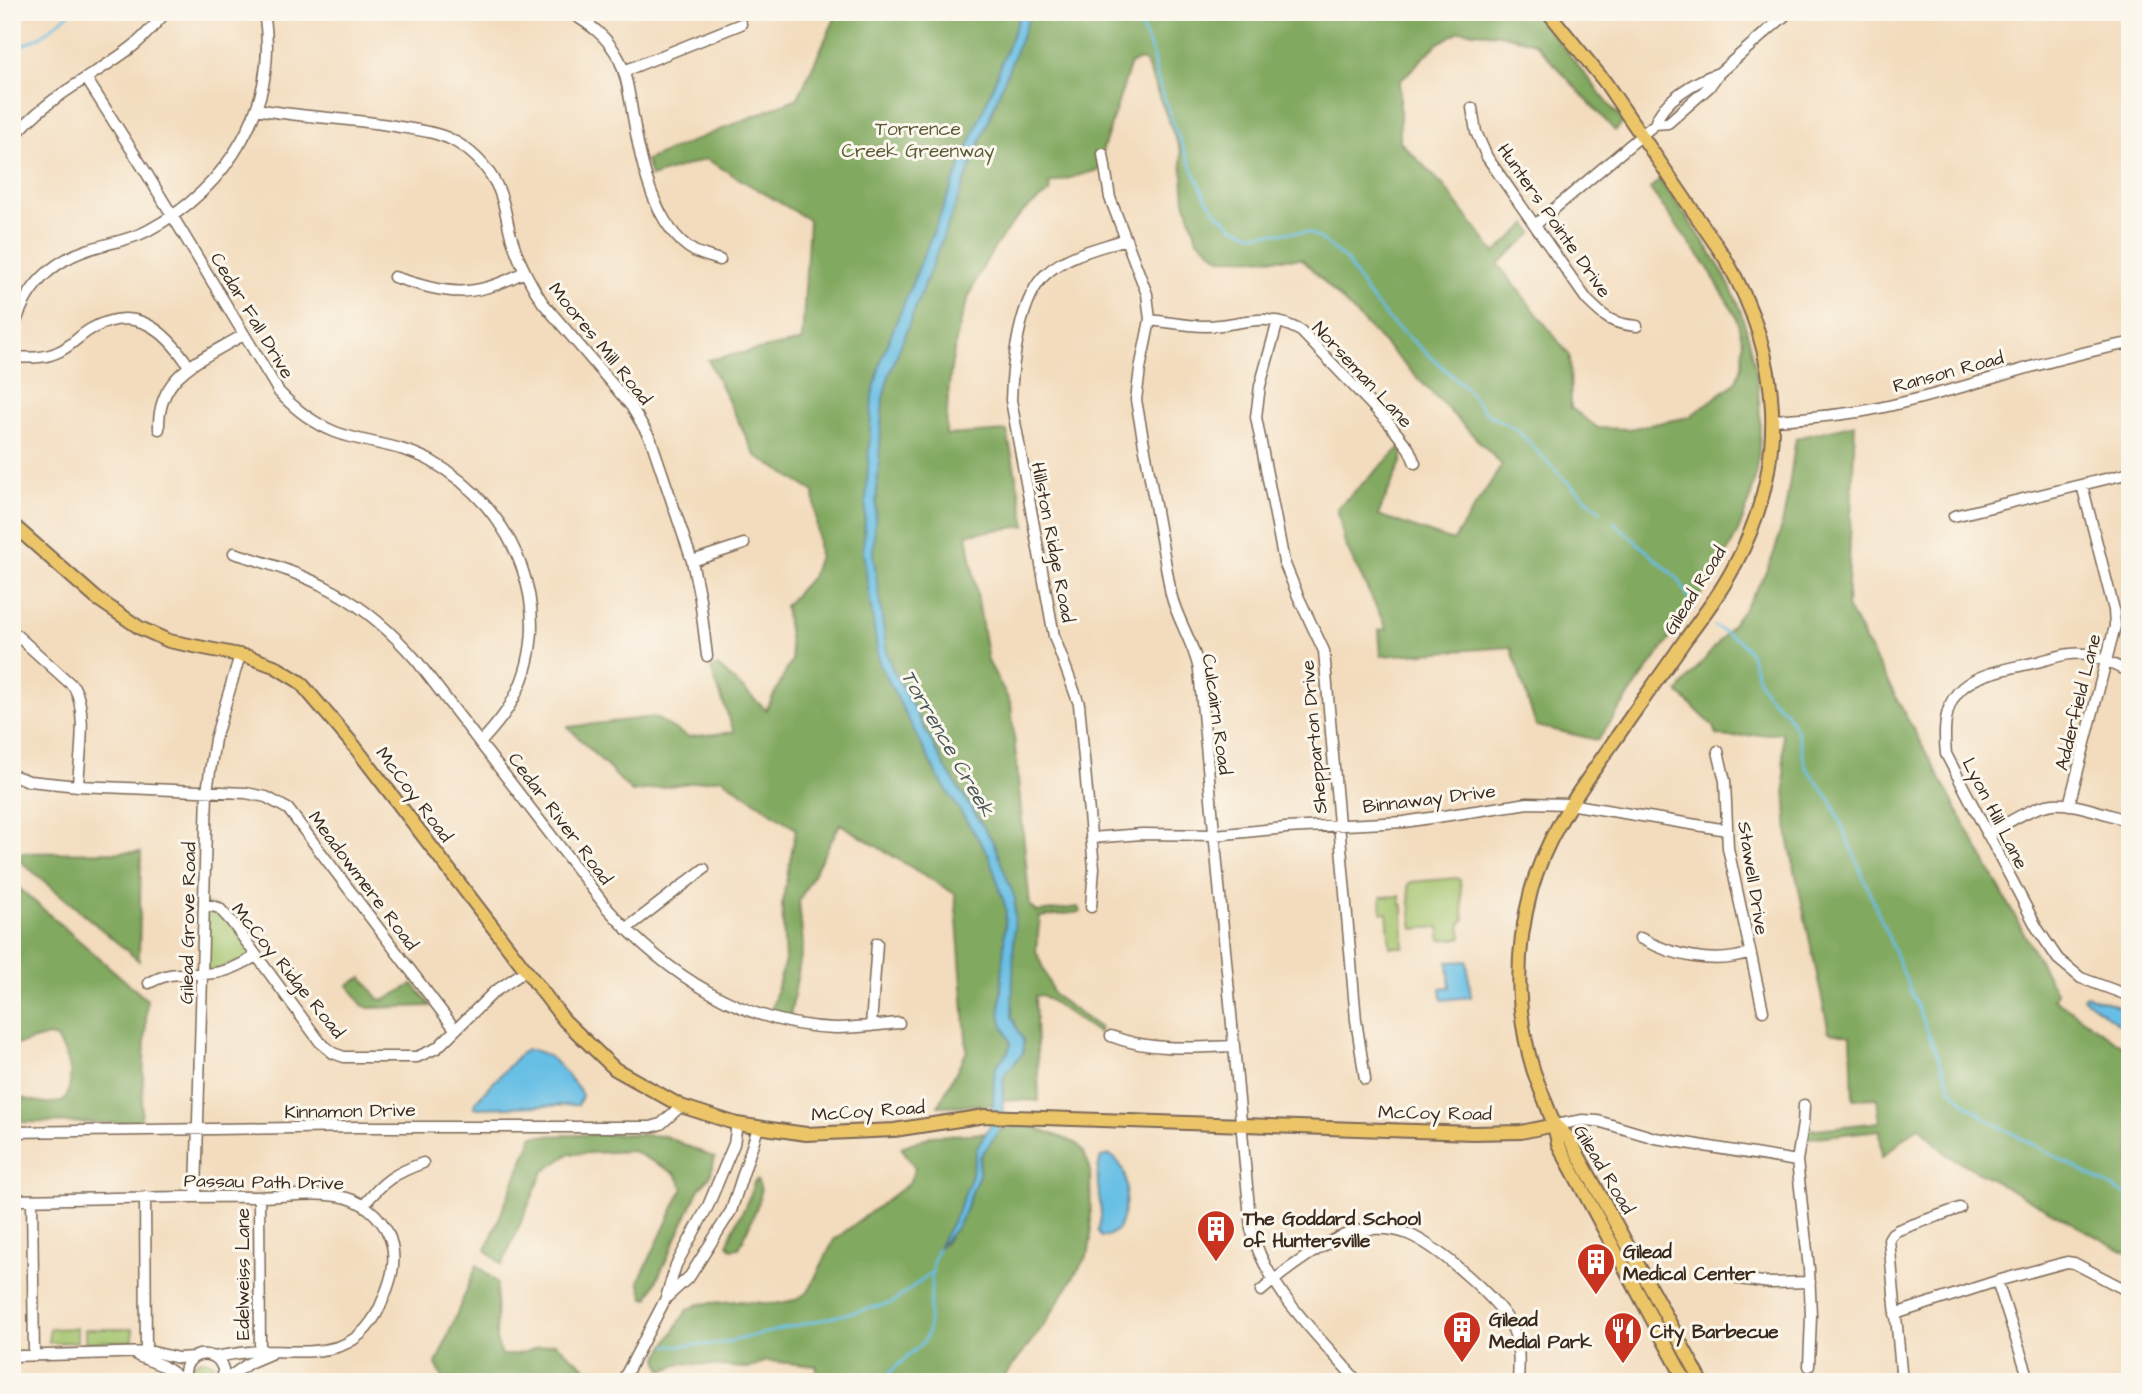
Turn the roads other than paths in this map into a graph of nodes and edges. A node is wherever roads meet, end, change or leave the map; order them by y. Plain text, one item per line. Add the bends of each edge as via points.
1 (166, 12) edge
2 (264, 12) edge
3 (569, 12) edge
4 (1548, 12) edge
5 (1789, 12) edge
6 (741, 24) dead end
7 (624, 71) junction
8 (86, 78) junction
9 (1472, 108) dead end
10 (257, 109) junction
11 (1642, 135) junction
12 (12, 140) edge
13 (1103, 154) dead end
14 (172, 216) junction
15 (1535, 225) junction
16 (1126, 239) junction
17 (720, 260) dead end
18 (524, 272) junction
19 (394, 277) dead end
20 (1150, 320) junction
21 (1278, 321) junction
22 (1637, 327) dead end
23 (243, 335) junction
24 (12, 338) edge
25 (2130, 343) edge
26 (12, 357) edge
27 (189, 366) junction
28 (1773, 421) junction
29 (159, 429) dead end
30 (1415, 463) dead end
31 (2130, 472) edge
32 (2082, 485) junction
33 (1954, 516) dead end
34 (12, 524) edge
35 (744, 544) dead end
36 (234, 553) dead end
37 (692, 561) junction
38 (12, 631) edge
39 (240, 655) junction
40 (707, 656) dead end
41 (2104, 662) junction
42 (2130, 672) edge
43 (481, 742) junction
44 (1718, 751) dead end
45 (12, 775) edge
46 (78, 786) junction
47 (207, 791) junction
48 (1569, 804) junction
49 (2069, 805) junction
50 (2130, 821) edge
51 (1338, 824) junction
52 (1727, 830) junction
53 (1987, 834) junction
54 (1215, 835) junction
55 (1091, 838) junction
56 (704, 869) dead end
57 (205, 904) junction
58 (1091, 907) dead end
59 (626, 929) junction
60 (1640, 938) dead end
61 (877, 943) dead end
62 (1749, 953) junction
63 (256, 956) junction
64 (525, 971) junction
65 (204, 974) junction
66 (149, 983) dead end
67 (2130, 996) edge
68 (1763, 1011) dead end
69 (900, 1023) dead end
70 (871, 1026) junction
71 (455, 1029) junction
72 (1111, 1036) dead end
73 (1233, 1046) junction
74 (1364, 1079) dead end
75 (1804, 1105) dead end
76 (681, 1106) junction
77 (737, 1124) junction
78 (1555, 1125) junction
79 (1241, 1126) junction
80 (200, 1128) junction
81 (758, 1128) junction
82 (12, 1132) edge
83 (1797, 1161) junction
84 (423, 1163) dead end
85 (196, 1195) junction
86 (145, 1197) junction
87 (258, 1197) junction
88 (12, 1200) edge
89 (32, 1200) junction
90 (364, 1205) junction
91 (1960, 1208) dead end
92 (1739, 1279) dead end
93 (1273, 1280) junction
94 (1997, 1281) junction
95 (1810, 1282) junction
96 (1261, 1291) dead end
97 (2130, 1292) edge
98 (666, 1298) junction
99 (1895, 1314) junction
100 (260, 1351) junction
101 (279, 1352) junction
102 (146, 1353) junction
103 (131, 1354) junction
104 (34, 1355) junction
105 (12, 1356) edge
106 (194, 1357) junction
107 (214, 1357) junction
108 (1809, 1366) dead end
109 (1684, 1378) edge
110 (186, 1382) edge
111 (222, 1382) edge
112 (622, 1382) edge
113 (1358, 1382) edge
114 (1518, 1382) edge
115 (1668, 1382) edge
116 (1702, 1382) edge
117 (1902, 1382) edge
118 (2030, 1382) edge

1 - 8 street via 131,48
2 - 10 street via 266,69
3 - 7 street via 603,36
4 - 11 main road, Gilead Road
5 - 11 street via 1668,123 1655,124
6 - 7 street
7 - 17 street via 641,157 655,200 680,240
8 - 12 street via 27,121
8 - 14 street, Cedar Fall Drive
9 - 15 street, Hunters Pointe Drive via 1487,157
10 - 14 street via 223,171
10 - 18 street, Moores Mill Road via 368,121 452,140 478,159 498,186
11 - 15 street
11 - 28 main road, Gilead Road via 1725,258 1747,299 1766,357
13 - 16 street, Culcairn Road via 1108,191
14 - 23 street, Cedar Fall Drive
14 - 24 street via 134,237 57,264 31,289
15 - 22 street, Hunters Pointe Drive via 1587,300 1608,320
16 - 20 street, Culcairn Road via 1147,294
16 - 55 street, Hillston Ridge Road via 1047,272 1026,310 1011,378 1014,424 1042,579 1057,648 1079,704
18 - 19 street via 465,293
18 - 37 street, Moores Mill Road via 543,303 645,427
20 - 21 street, Norseman Lane via 1205,326 1249,319
20 - 54 street, Culcairn Road via 1137,386 1139,422 1175,611 1197,658
21 - 30 street, Norseman Lane via 1301,331 1315,345 1388,422
21 - 51 street, Shepparton Drive via 1256,417 1284,562 1324,651
23 - 27 street
23 - 43 street, Cedar Fall Drive via 274,386 301,413 332,431 392,445 430,461 480,499 509,537 527,579 532,642 517,693
25 - 28 street, Ranson Road via 1868,410
26 - 27 street via 53,354 100,325 127,320 156,328
27 - 29 street via 167,389
28 - 48 main road, Gilead Road via 1763,494 1735,566
31 - 32 street
32 - 33 street
32 - 41 street, Adderfield Lane via 2114,610 2115,626
34 - 39 main road, McCoy Road via 90,593 140,628 169,641
35 - 37 street
36 - 43 street, Cedar River Road via 303,575 369,614 402,644
37 - 40 street, Moores Mill Road
38 - 46 street via 78,694
39 - 47 street, Gilead Grove Road via 217,729
39 - 64 main road, McCoy Road via 288,673 321,704
41 - 42 street, Lyon Hill Lane
41 - 49 street, Adderfield Lane
41 - 53 street, Lyon Hill Lane via 2090,654 2074,653 1987,673 1973,679 1946,711 1946,754
43 - 59 street, Cedar River Road
44 - 52 street, Stawell Drive via 1725,781
45 - 46 street, Meadowmere Road
46 - 47 street, Meadowmere Road
47 - 57 street, Gilead Grove Road
47 - 71 street, Meadowmere Road via 266,797 288,809
48 - 51 street, Binnaway Drive via 1528,803 1404,822
48 - 52 street, Binnaway Drive
48 - 78 main road, Gilead Road via 1537,870 1523,929 1518,983 1526,1042
49 - 50 street
49 - 53 street via 2036,809
51 - 54 street, Binnaway Drive
51 - 74 street, Shepparton Drive
52 - 62 street, Stawell Drive
53 - 67 street, Lyon Hill Lane via 2057,959 2081,978
54 - 55 street, Binnaway Drive
54 - 73 street, Culcairn Road
55 - 58 street, Hillston Ridge Road
56 - 59 street
57 - 63 street, McCoy Ridge Road via 219,908
57 - 65 street, Gilead Grove Road
59 - 70 street, Cedar River Road via 683,977 751,1011 802,1025
60 - 62 street via 1699,957 1725,959
61 - 70 street
62 - 68 street, Stawell Drive
63 - 65 street via 228,970
63 - 71 street, McCoy Ridge Road via 332,1053 416,1057 438,1048
64 - 71 street, McCoy Ridge Road via 494,992
64 - 76 main road, McCoy Road via 598,1054 636,1082
65 - 66 street via 171,973
65 - 80 street, Gilead Grove Road
69 - 70 street, Cedar River Road
72 - 73 street via 1152,1045
73 - 79 street, Culcairn Road
75 - 83 street
76 - 77 main road, McCoy Road
76 - 80 street, Kinnamon Drive via 661,1125 651,1127
77 - 81 main road, McCoy Road
77 - 98 street via 734,1144 676,1265
78 - 79 main road, McCoy Road via 1521,1132 1473,1133
78 - 83 street, McCoy Road via 1598,1121 1655,1138
78 - 109 main road, Gilead Road via 1558,1144
78 - 116 main road, Gilead Road via 1572,1143
79 - 81 main road, McCoy Road via 985,1116 845,1133
79 - 93 street, Culcairn Road via 1251,1229
80 - 82 street, Kinnamon Drive
80 - 85 street, Gilead Grove Road
81 - 98 street via 730,1211 690,1276
83 - 95 street
84 - 90 street via 393,1175
85 - 86 street, Passau Path Drive
85 - 87 street, Passau Path Drive
86 - 89 street, Passau Path Drive
86 - 102 street
87 - 90 street, Passau Path Drive via 339,1197
87 - 100 street, Edelweiss Lane
88 - 89 street, Passau Path Drive
89 - 104 street
90 - 101 street, Passau Path Drive via 384,1227 393,1248 393,1271 378,1315 360,1336 337,1348
91 - 99 street via 1892,1234
92 - 95 street
93 - 96 street
93 - 113 street, Culcairn Road
93 - 114 street via 1344,1235 1376,1229 1406,1233 1435,1249 1508,1319 1518,1344
94 - 97 street via 2067,1262
94 - 99 street
94 - 118 street
95 - 108 street
98 - 112 street
99 - 117 street
100 - 101 street, Passau Path Drive
100 - 107 street, Passau Path Drive
101 - 111 street, Passau Path Drive via 249,1363
102 - 103 street, Passau Path Drive
102 - 106 street, Passau Path Drive
103 - 104 street, Passau Path Drive
103 - 110 street
104 - 105 street, Passau Path Drive
106 - 107 street, Passau Path Drive
106 - 110 street via 185,1367
107 - 111 street via 223,1371
109 - 115 street

